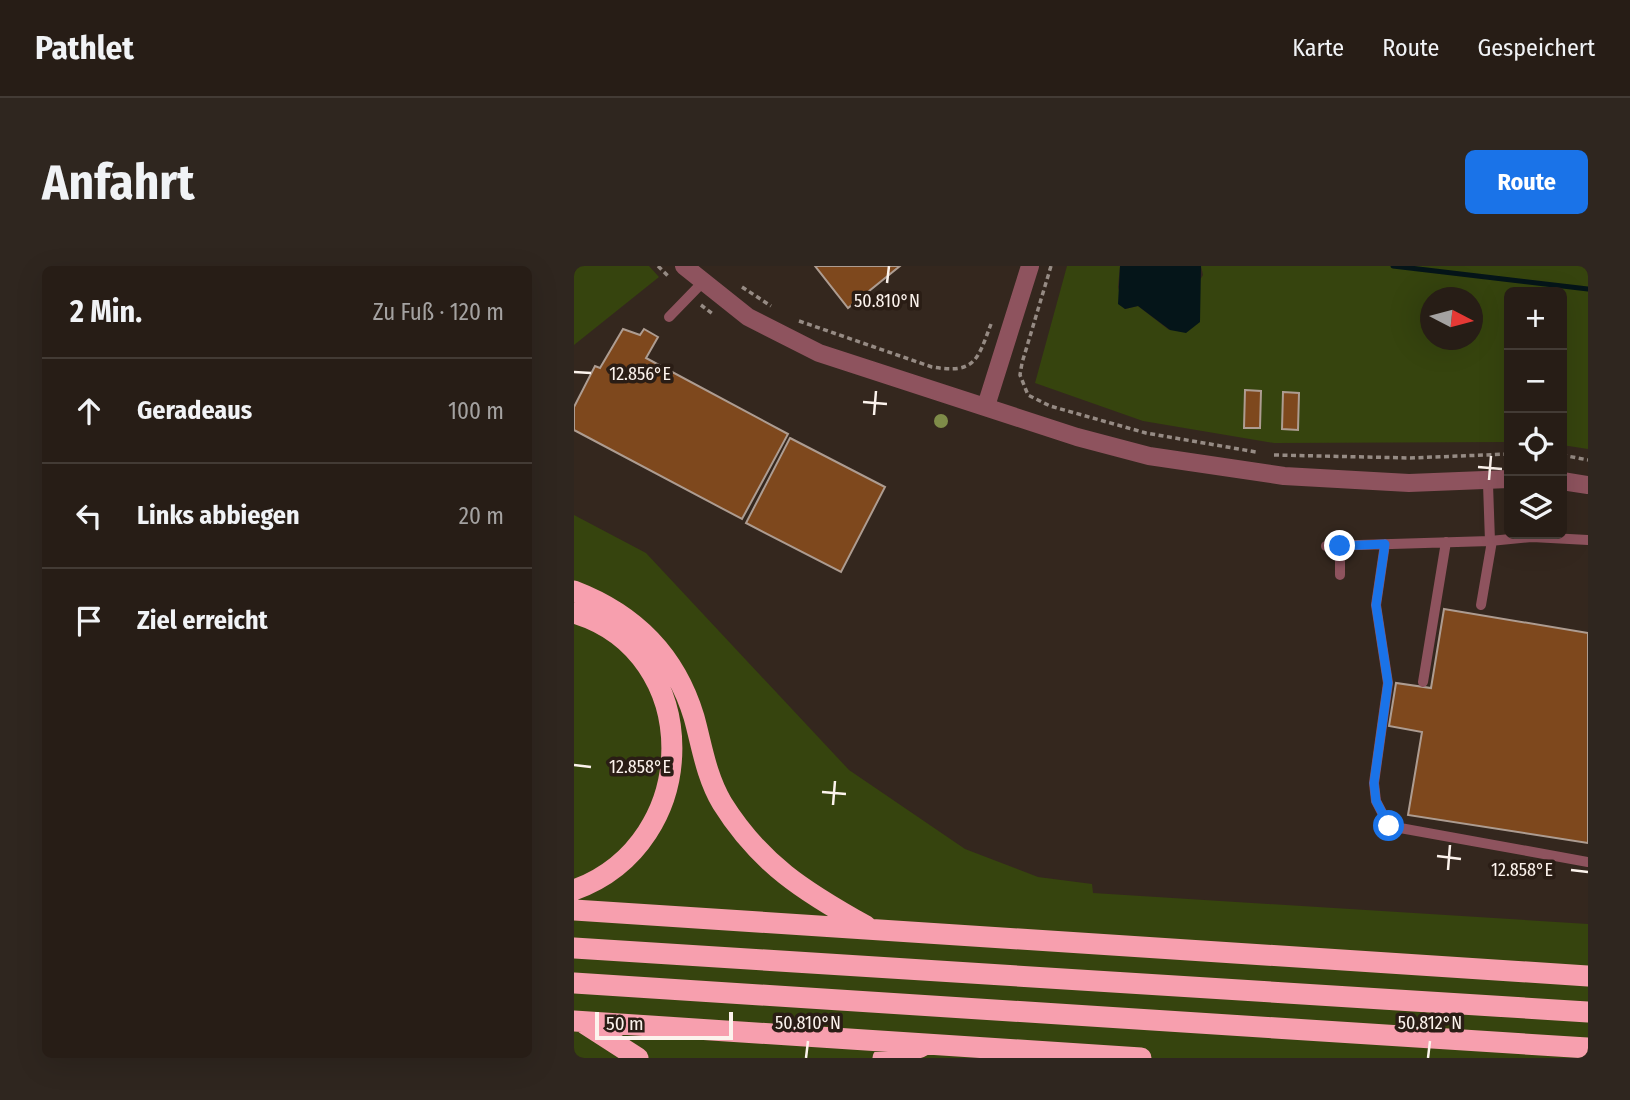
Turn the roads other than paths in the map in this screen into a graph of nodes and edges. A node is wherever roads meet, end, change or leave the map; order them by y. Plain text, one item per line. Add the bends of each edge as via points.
1 (684, 266) edge
2 (1030, 266) edge
3 (702, 283) junction
4 (669, 317) dead end
5 (986, 406) junction
6 (1504, 480) edge
7 (1488, 482) junction
8 (1567, 482) edge
9 (1588, 485) edge
10 (1588, 540) edge
11 (1491, 541) junction
12 (1446, 542) junction
13 (1385, 544) junction
14 (1326, 546) dead end
15 (1340, 546) junction
16 (1340, 575) dead end
17 (574, 591) edge
18 (1481, 605) dead end
19 (574, 613) edge
20 (1423, 682) dead end
21 (1588, 862) edge
22 (574, 890) edge
23 (574, 910) edge
24 (871, 929) junction
25 (574, 948) edge
26 (1588, 976) edge
27 (574, 983) edge
28 (1588, 1012) edge
29 (577, 1021) edge
30 (938, 1043) junction
31 (1588, 1048) edge
32 (638, 1058) edge
33 (883, 1058) edge
34 (1141, 1058) edge

1 - 3 street
2 - 5 street
3 - 4 lane
3 - 5 street via 748,317 819,353
5 - 7 street via 1149,456 1256,472 1409,483
6 - 7 street
7 - 11 lane
8 - 9 street
10 - 11 lane via 1525,537
11 - 12 lane
11 - 18 lane
12 - 13 lane
12 - 20 lane
13 - 15 lane
13 - 21 lane via 1376,605 1388,683 1374,783 1376,801 1389,826
14 - 15 lane
15 - 16 lane
17 - 24 highway via 624,615 660,648 679,678 720,799 763,857 793,884
19 - 22 highway via 612,631 635,652 653,679 666,705 673,762 668,793 655,823 636,848 612,869
23 - 24 highway
24 - 26 highway
25 - 28 highway
27 - 31 highway
29 - 30 highway
29 - 32 highway
30 - 33 highway
30 - 34 highway

